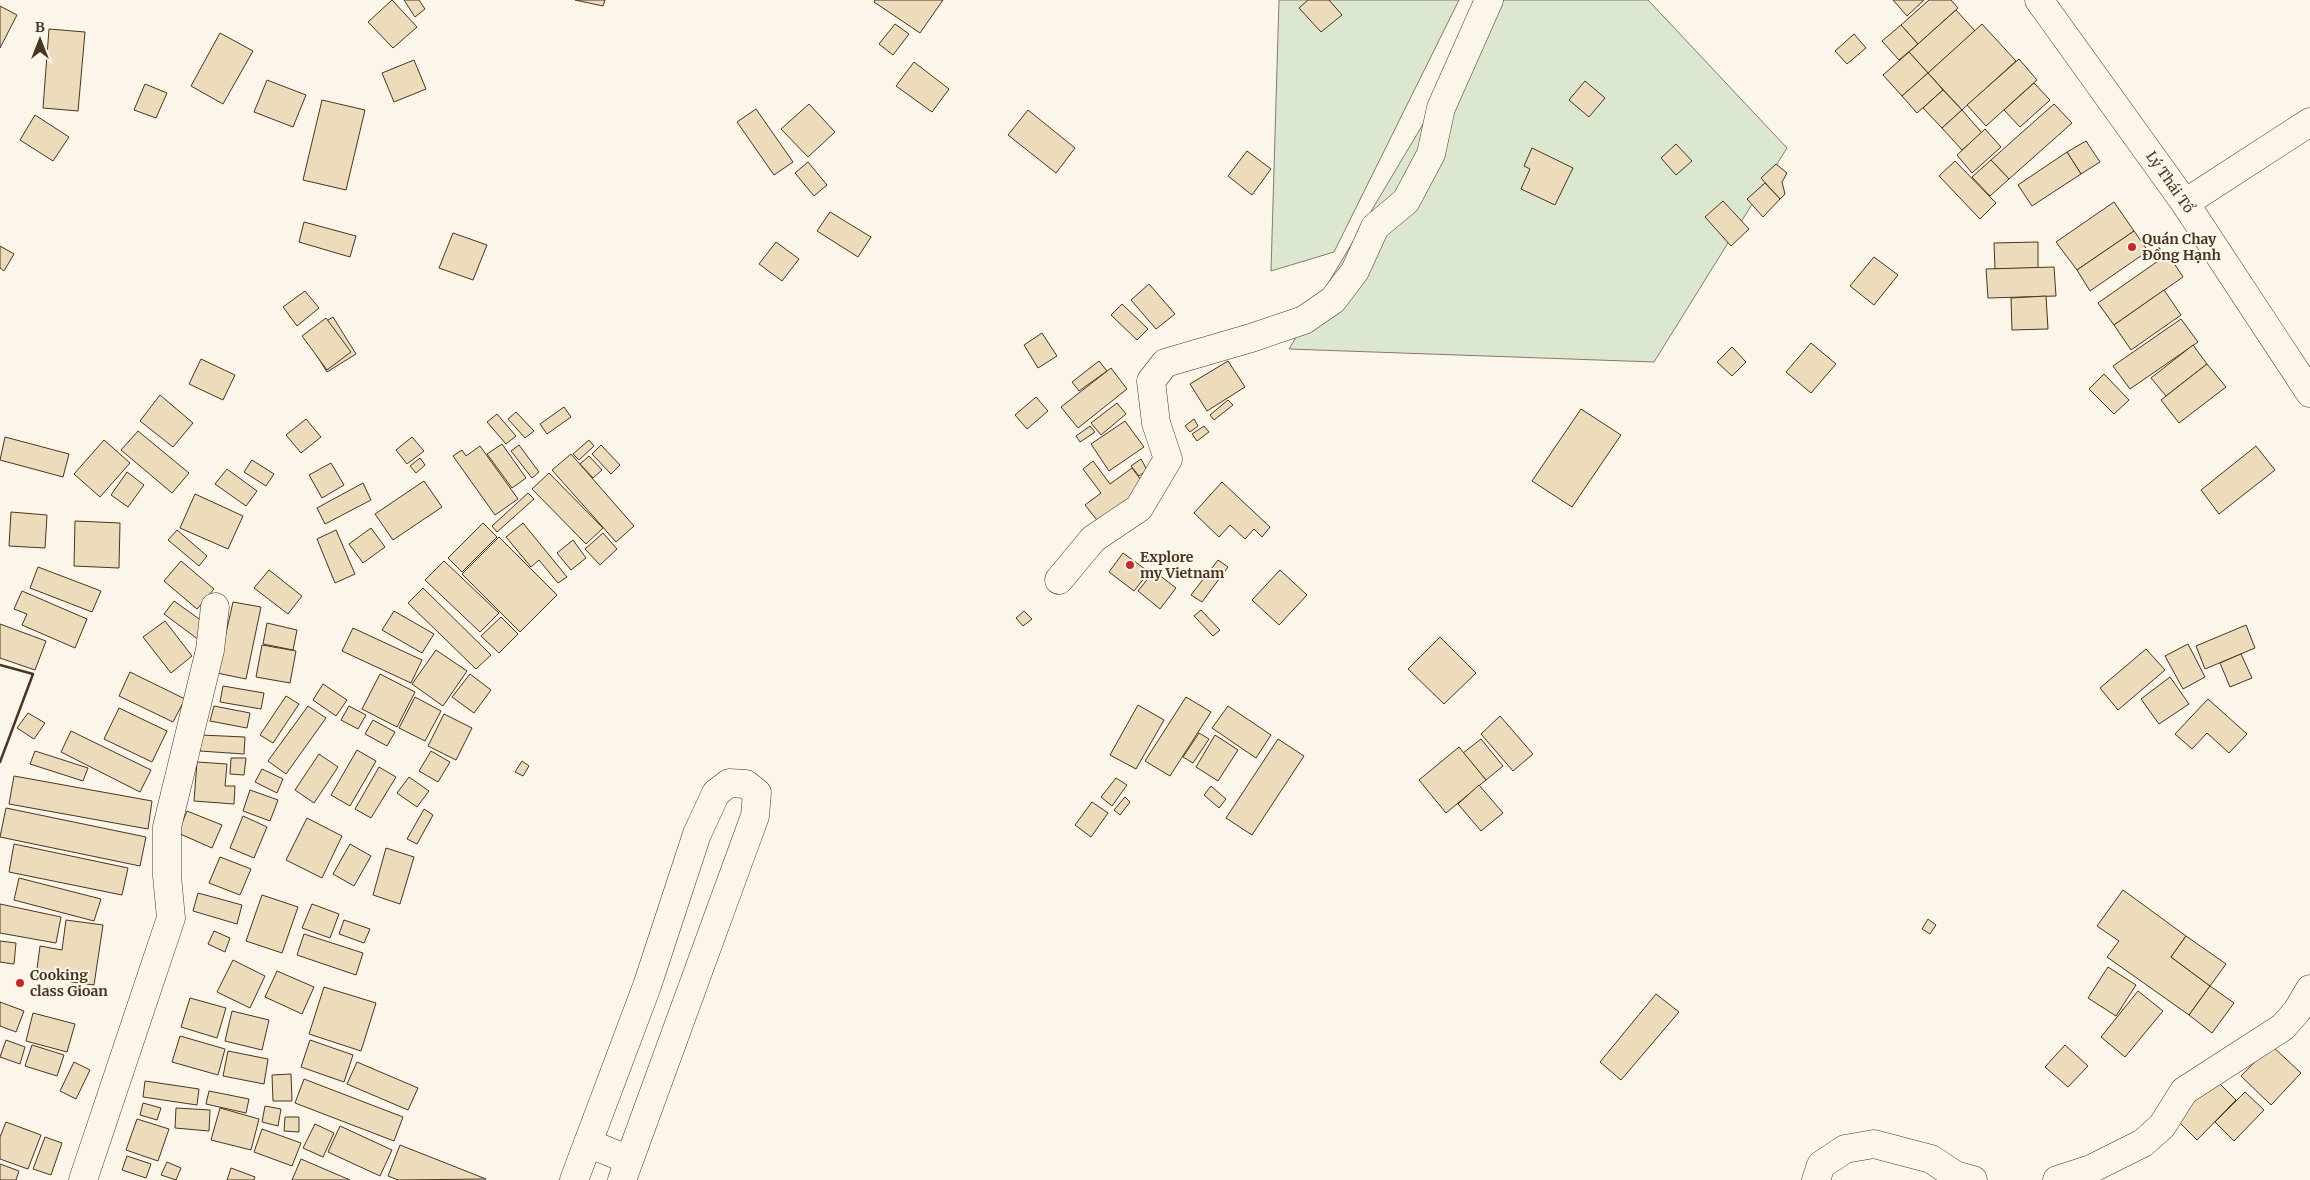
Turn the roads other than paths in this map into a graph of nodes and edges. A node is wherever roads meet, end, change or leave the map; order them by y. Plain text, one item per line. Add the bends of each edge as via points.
1 (1489, 0) edge
2 (2039, 0) edge
3 (2310, 122) edge
4 (2185, 203) junction
5 (2310, 393) edge
6 (1059, 580) dead end
7 (215, 607) dead end
8 (2310, 989) edge
9 (588, 1143) junction
10 (626, 1170) edge
11 (83, 1180) edge
12 (574, 1180) edge
13 (1816, 1180) edge
14 (1973, 1180) edge
15 (2057, 1180) edge

1 - 6 street via 1441,108 1431,154 1406,201 1374,227 1355,272 1333,300 1304,320 1165,363 1151,381 1156,422 1168,460 1139,508 1093,538
2 - 4 street, Lý Thái Tổ
3 - 4 street
4 - 5 street, Lý Thái Tổ
7 - 11 street via 210,650 167,827 171,918
8 - 15 street via 2297,1011 2282,1027 2184,1091 2162,1126 2143,1143 2091,1169
9 - 10 street
9 - 10 street via 647,986 697,834 716,794 729,783 746,784 757,794 754,816
9 - 12 street
13 - 14 street via 1820,1165 1845,1149 1874,1144 1931,1159 1955,1175

